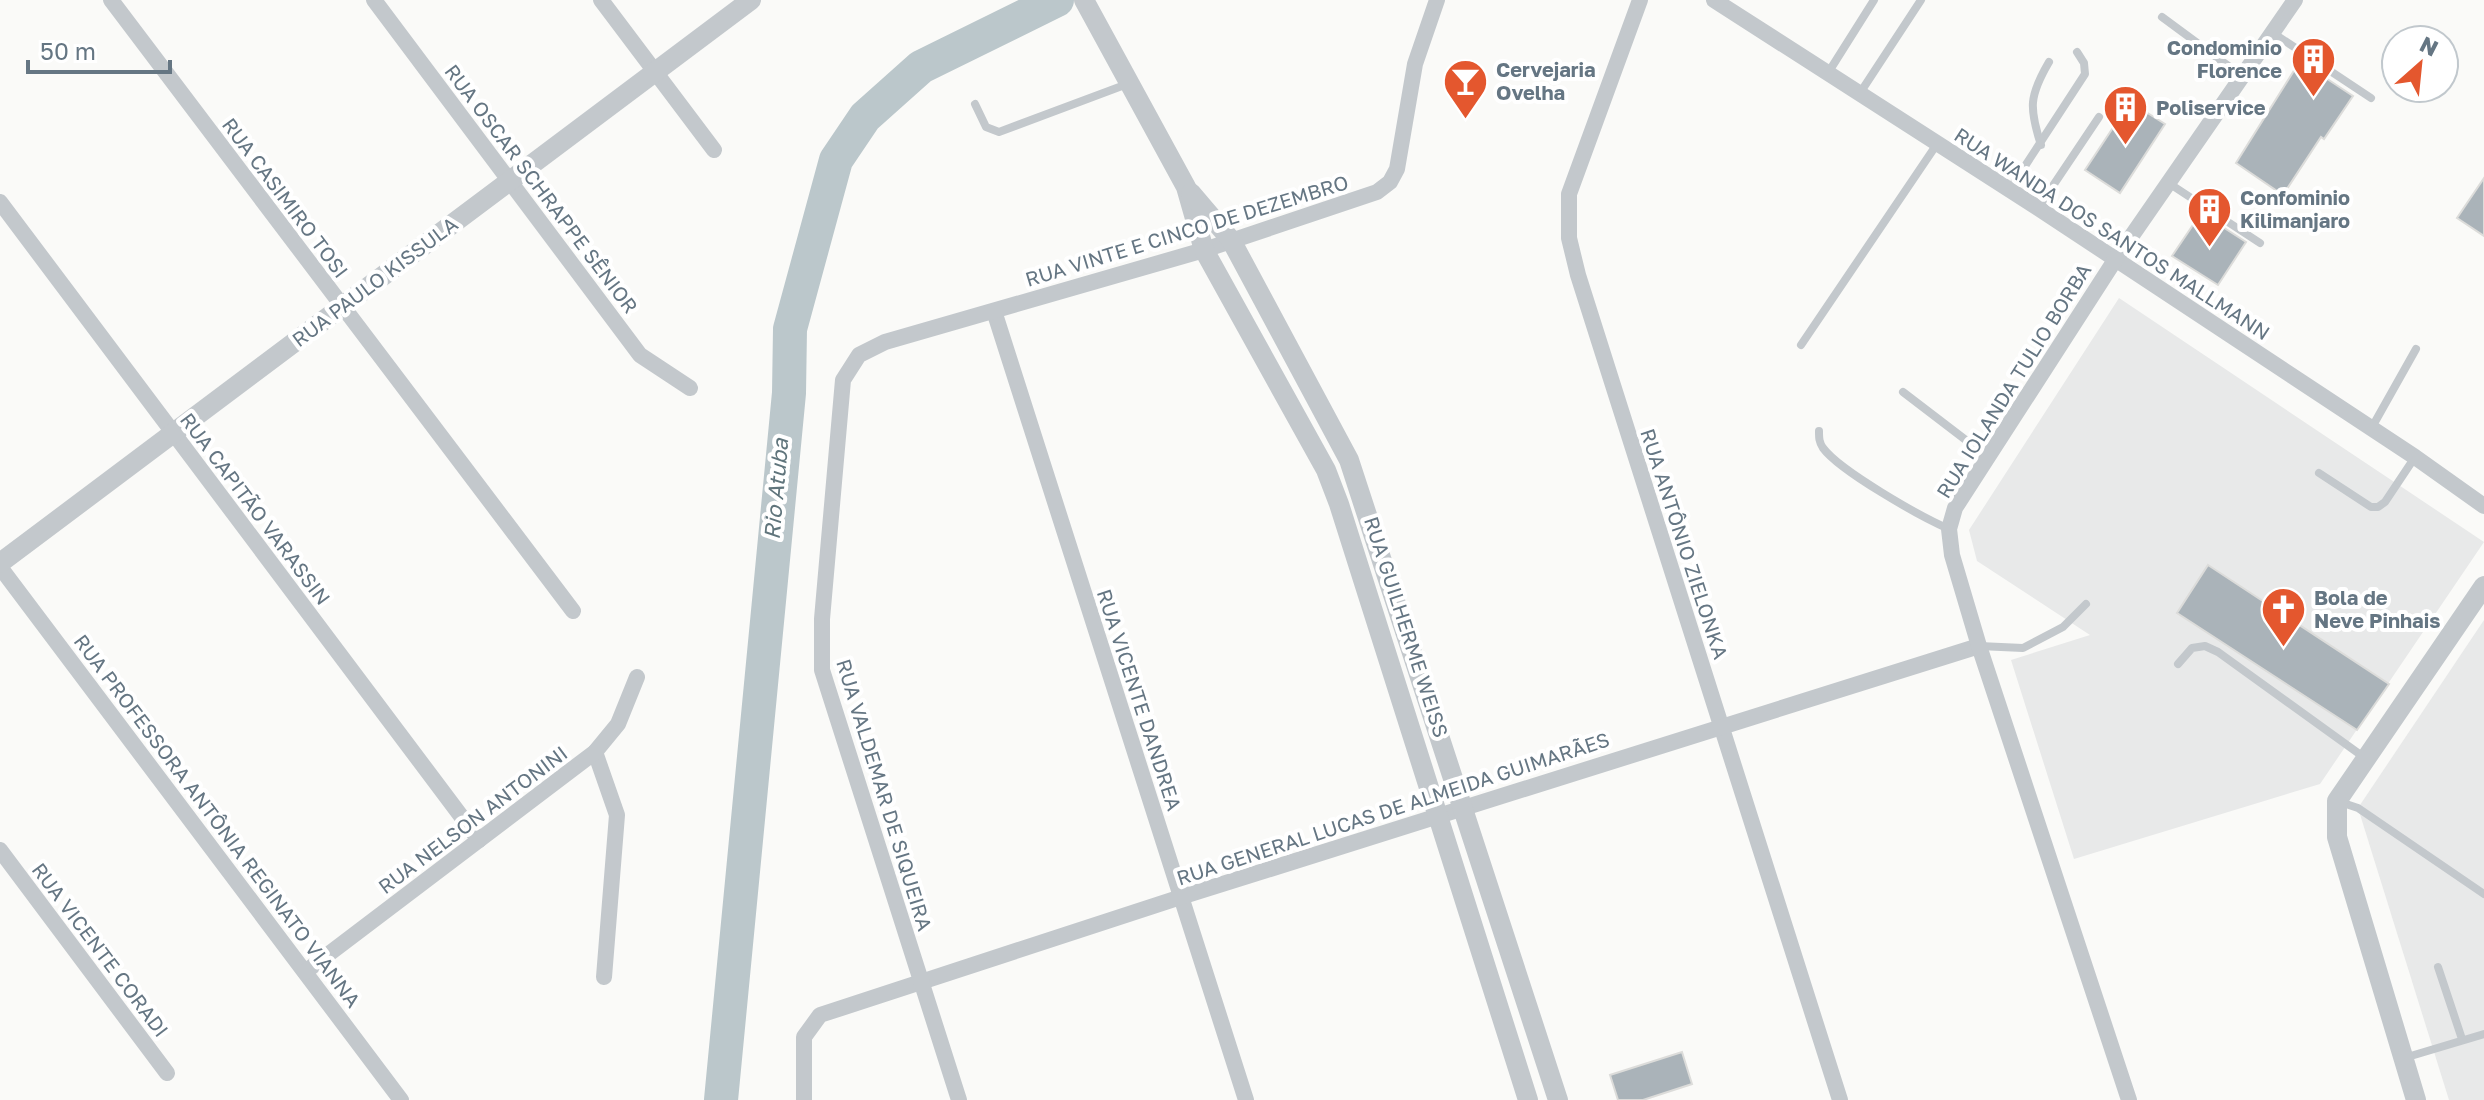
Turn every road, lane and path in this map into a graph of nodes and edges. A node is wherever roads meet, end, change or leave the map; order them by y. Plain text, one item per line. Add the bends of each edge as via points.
1 (111, 0) edge
2 (374, 0) edge
3 (601, 0) edge
4 (751, 0) edge
5 (1084, 0) edge
6 (1437, 0) edge
7 (1640, 0) edge
8 (1714, 0) edge
9 (1874, 0) edge
10 (1921, 0) edge
11 (2295, 0) edge
12 (2162, 17) dead end
13 (2273, 33) junction
14 (2077, 52) dead end
15 (2049, 62) dead end
16 (655, 72) junction
17 (1828, 73) junction
18 (2243, 76) junction
19 (1130, 83) junction
20 (1860, 93) junction
21 (2371, 98) dead end
22 (975, 104) dead end
23 (2099, 117) dead end
24 (1937, 143) junction
25 (2041, 145) junction
26 (714, 150) dead end
27 (510, 181) junction
28 (2170, 184) junction
29 (1186, 187) junction
30 (2010, 190) junction
31 (0, 202) edge
32 (2038, 208) junction
33 (1231, 240) junction
34 (2260, 243) dead end
35 (1204, 250) junction
36 (2115, 260) junction
37 (343, 306) junction
38 (994, 311) junction
39 (1801, 345) dead end
40 (2416, 349) dead end
41 (859, 355) joint
42 (690, 388) dead end
43 (1903, 392) dead end
44 (2371, 429) junction
45 (1819, 431) dead end
46 (173, 433) junction
47 (2415, 457) junction
48 (1989, 458) junction
49 (2319, 473) dead end
50 (2484, 506) edge
51 (1949, 529) junction
52 (0, 565) edge
53 (2484, 586) edge
54 (2086, 604) dead end
55 (573, 611) dead end
56 (1979, 646) junction
57 (2178, 664) dead end
58 (637, 677) dead end
59 (1721, 725) junction
60 (595, 752) junction
61 (2365, 758) junction
62 (2337, 801) junction
63 (1464, 808) junction
64 (1438, 815) junction
65 (479, 840) junction
66 (0, 850) edge
67 (2484, 894) edge
68 (1181, 897) junction
69 (2438, 967) dead end
70 (305, 972) junction
71 (604, 977) dead end
72 (920, 981) junction
73 (2484, 1034) edge
74 (2462, 1039) junction
75 (2403, 1059) junction
76 (167, 1073) dead end
77 (401, 1100) edge
78 (804, 1100) edge
79 (959, 1100) edge
80 (1246, 1100) edge
81 (1528, 1100) edge
82 (1558, 1100) edge
83 (1840, 1100) edge
84 (2129, 1100) edge
85 (2416, 1100) edge

1 - 37 street, RUA CASIMIRO TOSI
2 - 27 street, RUA OSCAR SCHRAPPE SÊNIOR
3 - 16 street
4 - 16 street, RUA PAULO KISSULA
5 - 19 street, RUA GUILHERME WEISS
6 - 33 street, RUA VINTE E CINCO DE DEZEMBRO via 1415,64 1401,151 1390,182 1377,192
7 - 59 street, RUA ANTÔNIO ZIELONKA via 1569,194 1569,238
8 - 17 street, RUA WANDA DOS SANTOS MALLMANN
9 - 17 lane
10 - 20 lane
11 - 13 street, RUA IOLANDA TULIO BORBA
12 - 18 lane
13 - 18 street, RUA IOLANDA TULIO BORBA
13 - 21 lane
14 - 25 lane via 2085,74
15 - 25 lane via 2031,104
16 - 26 street
16 - 27 street, RUA PAULO KISSULA
17 - 20 street, RUA WANDA DOS SANTOS MALLMANN
18 - 28 street, RUA IOLANDA TULIO BORBA
19 - 22 lane via 999,132 986,127
19 - 29 street, RUA GUILHERME WEISS
20 - 24 street, RUA WANDA DOS SANTOS MALLMANN
23 - 32 lane
24 - 30 street, RUA WANDA DOS SANTOS MALLMANN
24 - 39 lane
25 - 30 lane
27 - 37 street, RUA PAULO KISSULA
27 - 42 street, RUA OSCAR SCHRAPPE SÊNIOR via 640,355
28 - 34 lane
28 - 36 street, RUA IOLANDA TULIO BORBA
29 - 33 street, RUA GUILHERME WEISS
29 - 35 street, RUA GUILHERME WEISS
30 - 32 street, RUA WANDA DOS SANTOS MALLMANN
31 - 46 street, RUA CAPITÃO VARASSIN
32 - 36 street, RUA WANDA DOS SANTOS MALLMANN
33 - 35 street, RUA VINTE E CINCO DE DEZEMBRO
33 - 63 street, RUA GUILHERME WEISS via 1349,460
35 - 38 street, RUA VINTE E CINCO DE DEZEMBRO
35 - 64 street, RUA GUILHERME WEISS via 1326,470
36 - 44 street, RUA WANDA DOS SANTOS MALLMANN
36 - 48 street, RUA IOLANDA TULIO BORBA
37 - 46 street, RUA PAULO KISSULA
37 - 55 street, RUA CASIMIRO TOSI
38 - 41 street, RUA VINTE E CINCO DE DEZEMBRO via 885,342
38 - 68 street, RUA VICENTE DANDREA
40 - 44 lane
41 - 72 street, RUA VALDEMAR DE SIQUEIRA via 843,380 822,670
43 - 48 lane
44 - 47 street, RUA WANDA DOS SANTOS MALLMANN
45 - 51 lane via 1824,448 1845,467
46 - 52 street, RUA PAULO KISSULA
46 - 65 street, RUA CAPITÃO VARASSIN
47 - 49 lane via 2378,507
47 - 50 street, RUA WANDA DOS SANTOS MALLMANN
48 - 51 street, RUA IOLANDA TULIO BORBA via 1955,508
51 - 56 street, RUA IOLANDA TULIO BORBA
52 - 70 street, RUA PROFESSORA ANTÔNIA REGINATO VIANNA
53 - 61 street
54 - 56 lane via 2063,627 2023,648
56 - 59 street, RUA GENERAL LUCAS DE ALMEIDA GUIMARÃES
56 - 84 street, RUA IOLANDA TULIO BORBA
57 - 61 lane via 2192,648 2218,652
58 - 60 street, RUA NELSON ANTONINI via 618,724
59 - 63 street, RUA GENERAL LUCAS DE ALMEIDA GUIMARÃES
59 - 83 street, RUA ANTÔNIO ZIELONKA
60 - 65 street, RUA NELSON ANTONINI
60 - 71 street via 617,815
61 - 62 street
62 - 67 lane via 2358,808
62 - 75 street via 2337,837
63 - 64 street, RUA GENERAL LUCAS DE ALMEIDA GUIMARÃES
63 - 82 street, RUA GUILHERME WEISS
64 - 68 street, RUA GENERAL LUCAS DE ALMEIDA GUIMARÃES
64 - 81 street, RUA GUILHERME WEISS
65 - 70 street, RUA NELSON ANTONINI
66 - 76 street, RUA VICENTE CORADI
68 - 72 street, RUA GENERAL LUCAS DE ALMEIDA GUIMARÃES
68 - 80 street, RUA VICENTE DANDREA
69 - 74 lane
70 - 77 street, RUA PROFESSORA ANTÔNIA REGINATO VIANNA
72 - 78 street, RUA GENERAL LUCAS DE ALMEIDA GUIMARÃES via 820,1015 804,1037
72 - 79 street, RUA VALDEMAR DE SIQUEIRA
73 - 74 lane
74 - 75 lane
75 - 85 street

